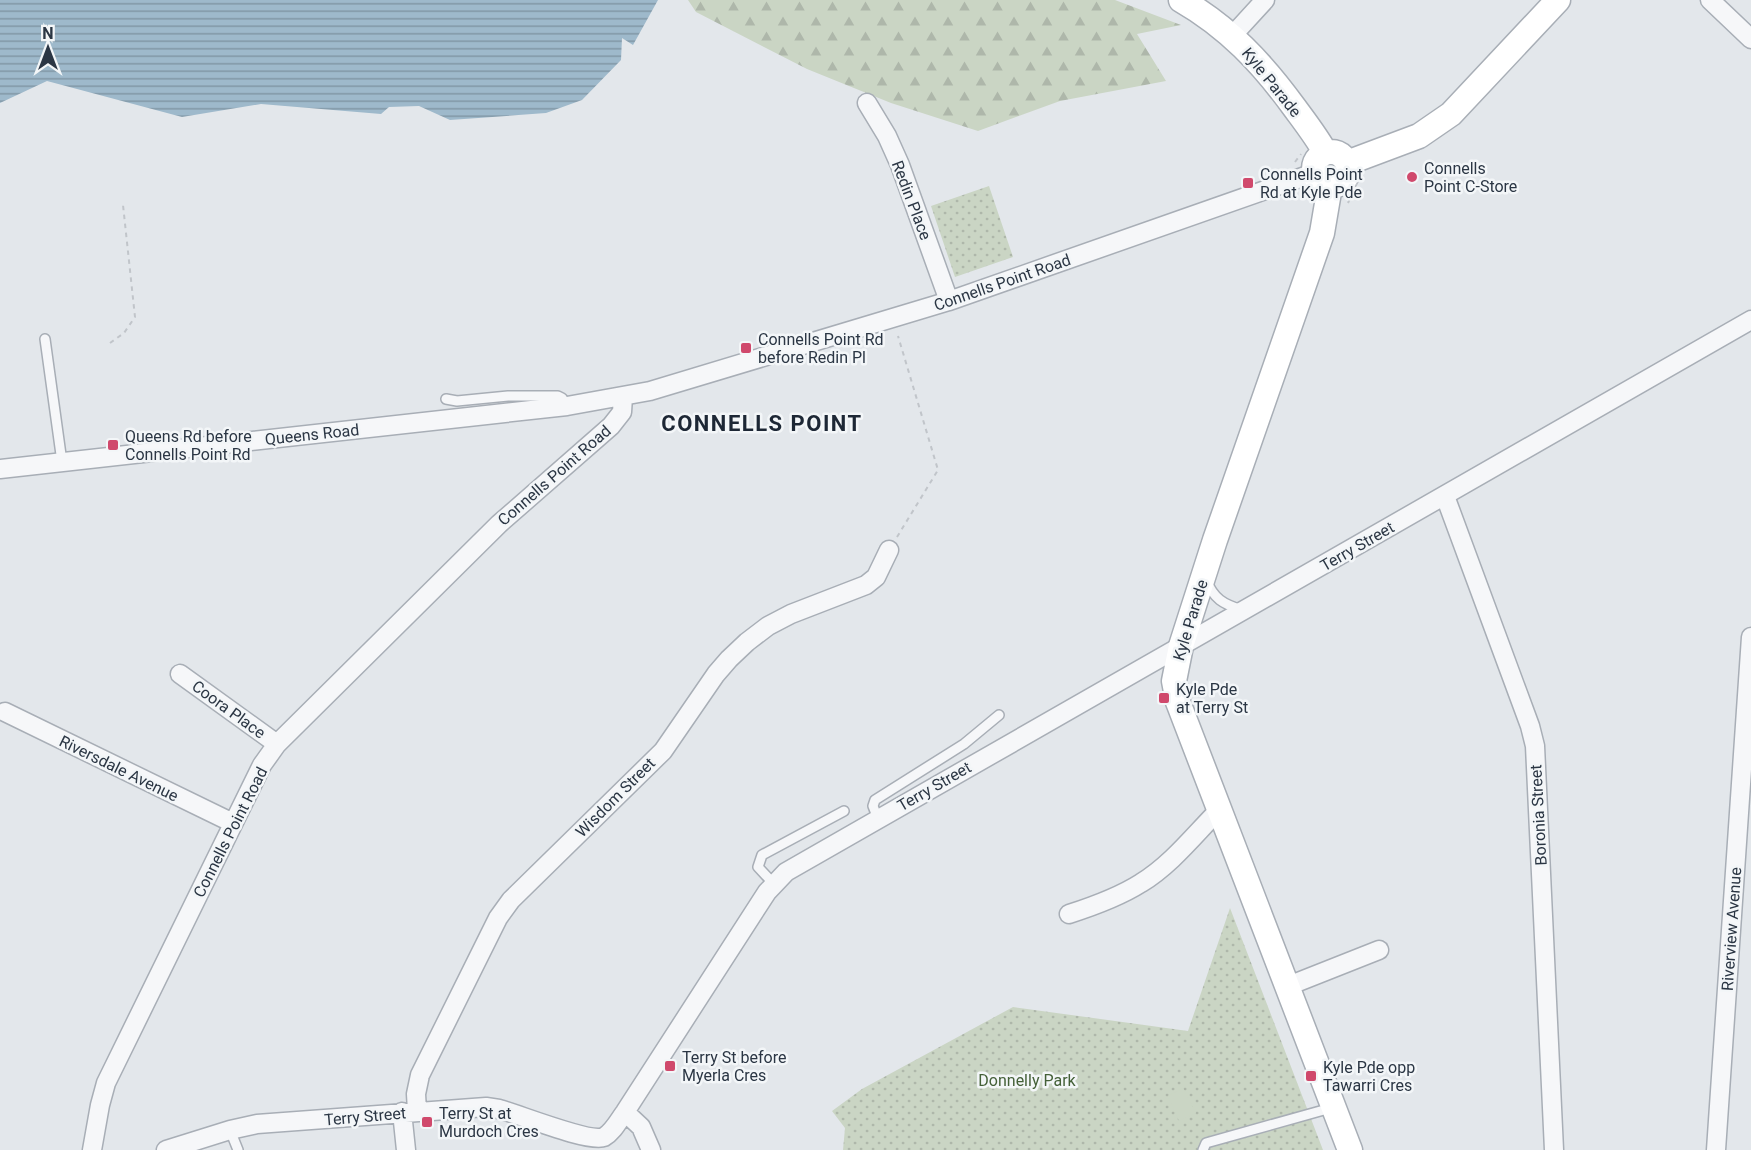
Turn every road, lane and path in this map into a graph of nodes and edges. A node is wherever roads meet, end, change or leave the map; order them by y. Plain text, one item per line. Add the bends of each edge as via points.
1 (1180, 0) edge
2 (1265, 0) edge
3 (1558, 0) edge
4 (1710, 0) edge
5 (1232, 36) junction
6 (1751, 39) edge
7 (867, 103) dead end
8 (1325, 152) junction
9 (1310, 169) junction
10 (1353, 171) junction
11 (1348, 203) dead end
12 (123, 205) dead end
13 (950, 301) junction
14 (1751, 320) edge
15 (897, 336) dead end
16 (45, 339) dead end
17 (110, 344) dead end
18 (623, 397) junction
19 (446, 399) dead end
20 (567, 406) junction
21 (62, 462) junction
22 (0, 469) edge
23 (1444, 496) junction
24 (889, 550) joint
25 (1204, 575) junction
26 (1243, 610) junction
27 (1751, 637) edge
28 (1181, 646) junction
29 (180, 674) dead end
30 (5, 712) dead end
31 (999, 715) dead end
32 (278, 744) junction
33 (1219, 810) junction
34 (844, 812) dead end
35 (878, 819) junction
36 (233, 823) junction
37 (774, 884) junction
38 (1069, 914) dead end
39 (1380, 950) dead end
40 (1288, 986) junction
41 (1334, 1107) junction
42 (410, 1112) junction
43 (625, 1112) junction
44 (230, 1130) junction
45 (599, 1144) edge
46 (93, 1150) edge
47 (166, 1150) edge
48 (238, 1150) edge
49 (406, 1150) edge
50 (651, 1150) edge
51 (1203, 1150) edge
52 (1350, 1150) edge
53 (1554, 1150) edge
54 (1716, 1150) edge

1 - 5 street, Kyle Parade via 1206,14
2 - 5 street
3 - 10 street via 1451,114
4 - 6 street
5 - 8 street, Kyle Parade via 1264,68
7 - 13 street, Redin Place via 900,165
8 - 9 street
8 - 10 street via 1341,155
9 - 10 street via 1336,186
9 - 13 street, Connells Point Road
9 - 25 street, Kyle Parade via 1322,233
10 - 11 path
12 - 17 path via 135,317
13 - 18 street, Connells Point Road
14 - 23 street, Terry Street
15 - 24 path via 938,470
16 - 21 lane
18 - 20 street, Queens Road
18 - 32 street, Connells Point Road via 622,412 611,426 499,524
19 - 20 lane via 554,396 562,398
20 - 21 street, Queens Road
21 - 22 street, Queens Road
23 - 26 street, Terry Street
23 - 53 street, Boronia Street via 1535,746
24 - 42 street, Wisdom Street via 876,577 866,585 776,622 729,658 663,751 512,900 498,918 420,1075
25 - 26 lane via 1216,598
25 - 28 street, Kyle Parade
26 - 28 street, Terry Street
27 - 54 street, Riverview Avenue
28 - 33 street, Kyle Parade via 1175,692
28 - 35 street, Terry Street
29 - 32 street, Coora Place
30 - 36 street, Riversdale Avenue
31 - 35 lane via 964,744 875,800
32 - 36 street, Connells Point Road via 262,765
33 - 38 street via 1142,883 1103,903
33 - 40 street, Kyle Parade
34 - 37 lane via 762,855 758,867
35 - 37 street, Terry Street via 786,872
36 - 46 street, Connells Point Road via 106,1083
37 - 43 street, Terry Street
39 - 40 street
40 - 41 street, Kyle Parade
41 - 51 lane via 1206,1143
41 - 52 street, Kyle Parade
42 - 44 street, Terry Street via 257,1124
42 - 45 street, Terry Street via 499,1109
42 - 49 street, Wisdom Street
43 - 45 street, Terry Street
43 - 50 street via 641,1126
44 - 47 street, Terry Street
44 - 48 lane

